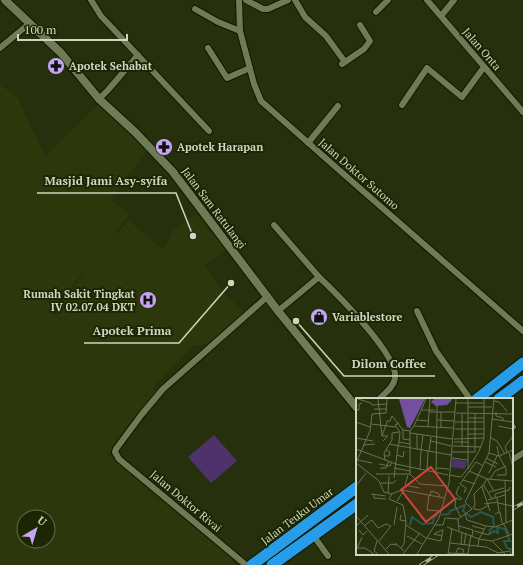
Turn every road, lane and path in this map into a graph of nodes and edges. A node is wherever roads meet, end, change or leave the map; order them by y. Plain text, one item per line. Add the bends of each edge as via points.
1 (5, 0) edge
2 (91, 0) edge
3 (239, 0) edge
4 (246, 0) edge
5 (288, 0) edge
6 (295, 0) edge
7 (388, 0) edge
8 (427, 0) edge
9 (454, 0) edge
10 (195, 9) dead end
11 (376, 12) dead end
12 (441, 16) junction
13 (30, 23) junction
14 (360, 25) dead end
15 (240, 31) junction
16 (0, 48) edge
17 (208, 48) dead end
18 (138, 55) junction
19 (484, 67) junction
20 (250, 68) junction
21 (99, 99) junction
22 (402, 105) dead end
23 (338, 106) dead end
24 (523, 112) edge
25 (208, 131) dead end
26 (308, 142) junction
27 (274, 225) dead end
28 (319, 277) junction
29 (268, 296) junction
30 (278, 311) junction
31 (417, 311) dead end
32 (523, 330) edge
33 (523, 364) edge
34 (523, 381) edge
35 (380, 398) edge
36 (469, 398) edge
37 (478, 398) edge
38 (500, 398) edge
39 (356, 407) edge
40 (523, 453) edge
41 (513, 459) edge
42 (356, 488) edge
43 (347, 495) junction
44 (356, 505) edge
45 (313, 535) junction
46 (328, 556) dead end
47 (246, 565) edge
48 (252, 565) edge
49 (272, 565) edge

1 - 13 street, Jalan Sam Ratulangi
2 - 18 street via 101,16
3 - 15 street, Jalan Doktor Sutomo
4 - 5 street via 263,9
6 - 14 street via 305,17 326,36 344,63 364,49 370,41
7 - 11 street
8 - 12 street, Jalan Onta
9 - 12 street
10 - 15 street
12 - 19 street, Jalan Onta
13 - 16 street
13 - 21 street, Jalan Sam Ratulangi via 61,53
15 - 20 street, Jalan Doktor Sutomo
17 - 20 street via 227,78
18 - 21 street
18 - 25 street
19 - 22 street via 462,97 428,68
19 - 24 street, Jalan Onta
20 - 26 street, Jalan Doktor Sutomo via 261,101
21 - 29 street, Jalan Sam Ratulangi via 173,172
23 - 26 street
26 - 32 street, Jalan Doktor Sutomo
27 - 28 street
28 - 30 street
28 - 35 street via 382,347 395,369 394,382
29 - 30 street, Jalan Sam Ratulangi
29 - 47 street, Jalan Doktor Rivai via 163,389 115,452 119,459
30 - 39 street, Jalan Sam Ratulangi
31 - 36 street via 436,351
33 - 37 highway
34 - 38 highway
40 - 41 street
42 - 43 highway, Jalan Teuku Umar
43 - 44 highway
43 - 48 highway, Jalan Teuku Umar
44 - 45 highway
45 - 46 street
45 - 49 highway

